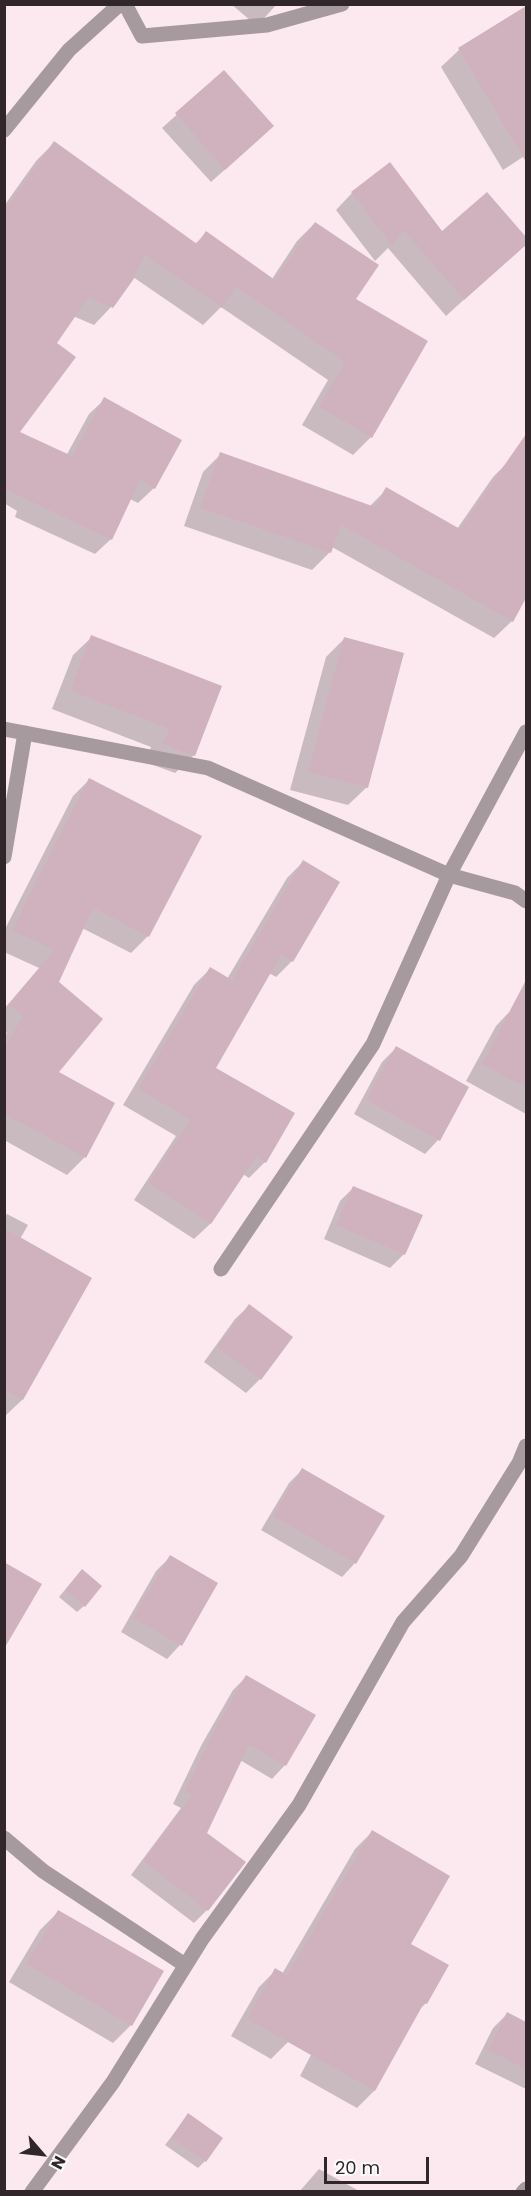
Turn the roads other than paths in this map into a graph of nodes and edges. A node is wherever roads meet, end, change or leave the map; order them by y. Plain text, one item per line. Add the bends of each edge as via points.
1 (120, 4) edge
2 (125, 4) edge
3 (342, 4) edge
4 (4, 130) edge
5 (4, 729) edge
6 (526, 732) edge
7 (25, 733) junction
8 (4, 857) edge
9 (449, 875) junction
10 (526, 901) edge
11 (221, 1269) dead end
12 (526, 1446) edge
13 (4, 1838) edge
14 (185, 1965) junction
15 (32, 2192) edge

1 - 4 street via 69,50
2 - 3 street via 142,36 267,25
5 - 7 street
6 - 9 street
7 - 8 street
7 - 9 street via 208,768
9 - 10 street via 515,893
9 - 11 street via 374,1044
12 - 14 street via 461,1556 403,1622 299,1805
13 - 14 street via 43,1871
14 - 15 street via 113,2082

